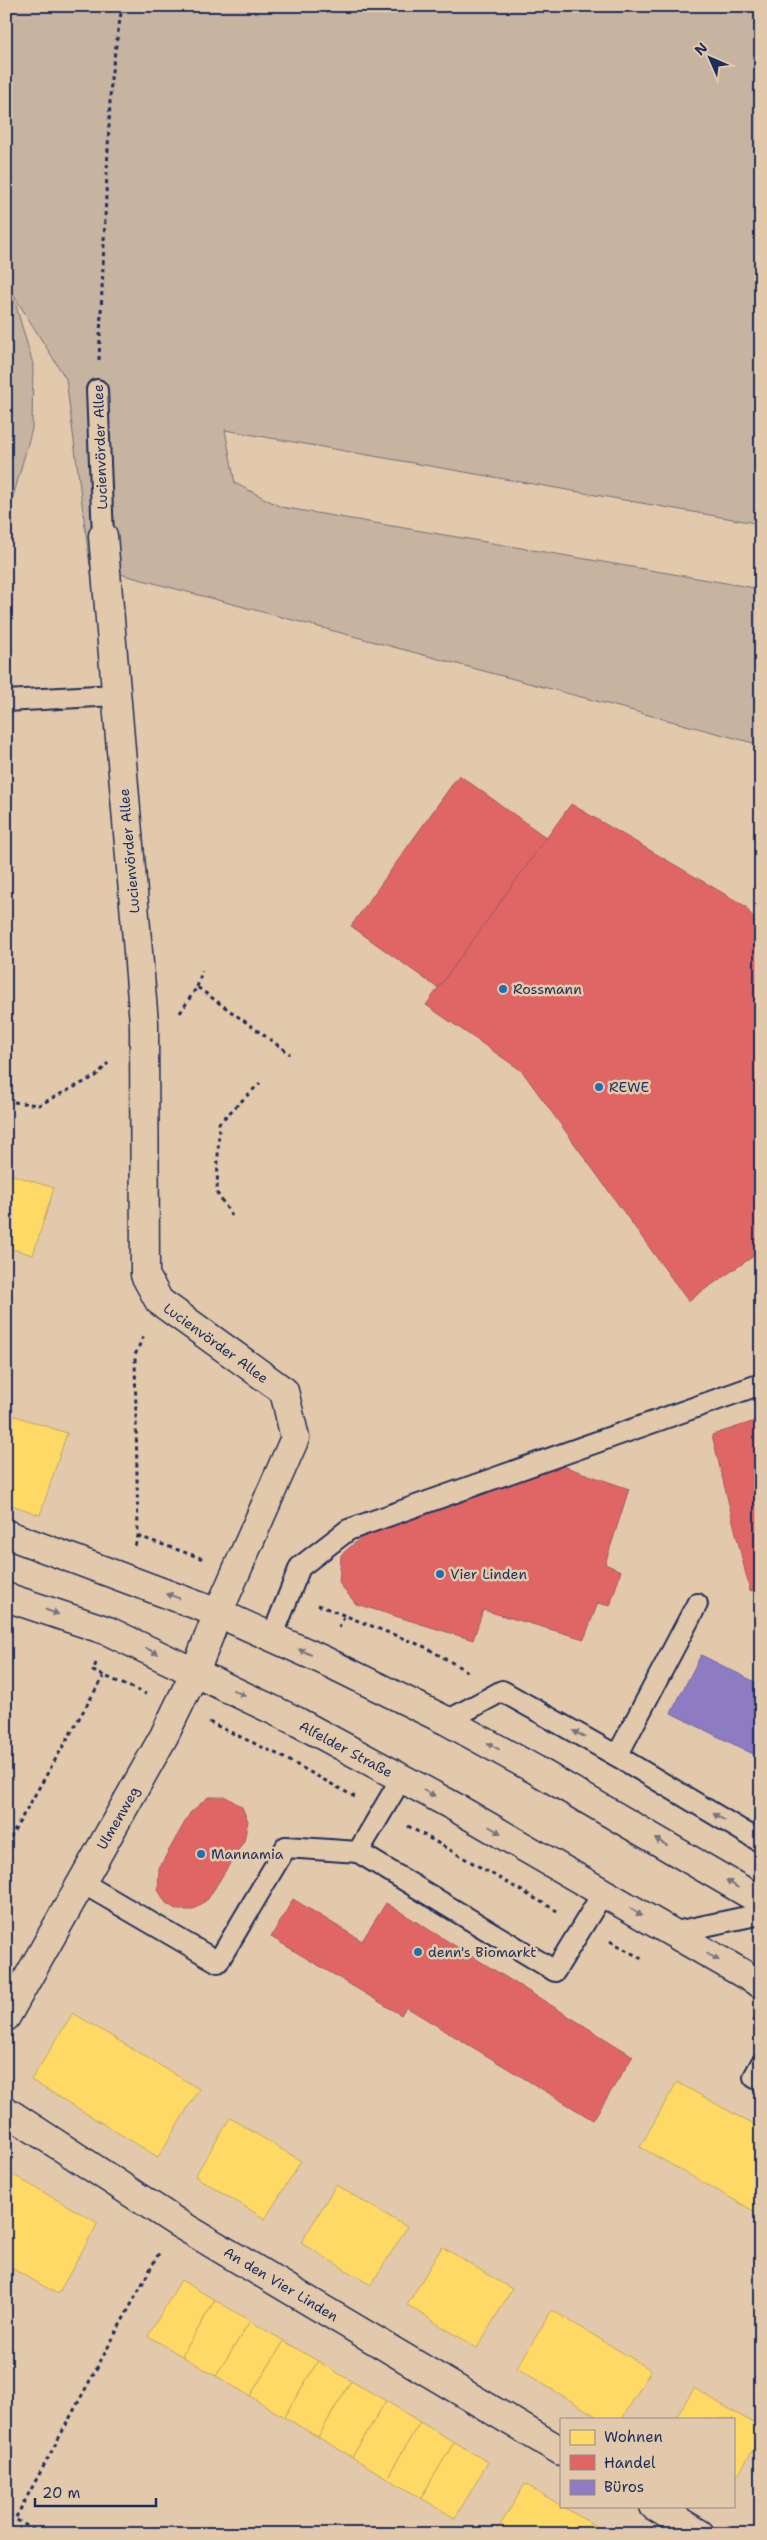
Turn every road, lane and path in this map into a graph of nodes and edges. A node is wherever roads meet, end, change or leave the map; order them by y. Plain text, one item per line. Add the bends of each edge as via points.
1 (122, 6) edge
2 (98, 390) joint
3 (102, 536) joint
4 (115, 694) junction
5 (6, 701) edge
6 (202, 971) dead end
7 (197, 987) junction
8 (176, 1018) dead end
9 (290, 1054) dead end
10 (96, 1076) dead end
11 (260, 1083) dead end
12 (6, 1101) edge
13 (232, 1216) dead end
14 (159, 1301) junction
15 (761, 1384) edge
16 (6, 1534) edge
17 (138, 1536) dead end
18 (289, 1594) junction
19 (6, 1596) edge
20 (697, 1604) dead end
21 (218, 1613) junction
22 (272, 1637) junction
23 (195, 1672) junction
24 (103, 1677) dead end
25 (502, 1691) junction
26 (178, 1708) junction
27 (447, 1721) junction
28 (617, 1756) junction
29 (401, 1779) junction
30 (381, 1811) junction
31 (761, 1842) edge
32 (6, 1845) edge
33 (358, 1852) junction
34 (81, 1882) junction
35 (603, 1893) junction
36 (761, 1902) edge
37 (761, 1914) edge
38 (583, 1926) junction
39 (671, 1933) junction
40 (651, 1964) dead end
41 (761, 1984) edge
42 (6, 2017) edge
43 (752, 2020) dead end
44 (761, 2024) edge
45 (761, 2064) edge
46 (761, 2081) edge
47 (6, 2111) edge
48 (176, 2222) junction
49 (560, 2450) edge
50 (657, 2508) edge
51 (41, 2534) edge
52 (700, 2534) edge

1 - 2 path, Lucienvörder Allee via 111,78
2 - 3 lane, Lucienvörder Allee
3 - 4 street, Lucienvörder Allee
4 - 5 lane
4 - 14 street, Lucienvörder Allee via 144,1023 145,1275
6 - 7 path
7 - 8 path
7 - 9 path
10 - 12 path via 39,1105
11 - 13 path via 220,1123 217,1193
14 - 17 path via 135,1355
14 - 21 street, Lucienvörder Allee via 284,1391 295,1438
15 - 18 lane via 348,1530 300,1568
21 -> 16 street
18 - 22 lane
18 - 25 path via 426,1648
19 -> 23 street, Alfelder Straße via 108,1631
20 - 28 lane
21 - 22 street
21 - 23 street, Ulmenweg
27 -> 22 street
23 - 26 street, Ulmenweg
23 -> 29 street, Alfelder Straße via 296,1721
24 - 32 path
25 - 27 lane
28 -> 25 lane
26 - 30 path via 279,1755
26 - 34 street, Ulmenweg
36 -> 27 street
31 -> 28 lane
29 - 30 lane
29 -> 35 street, Alfelder Straße
30 - 33 lane
30 - 38 path
33 - 34 lane via 286,1847 218,1962
33 - 38 lane via 555,1970
34 - 42 street, Ulmenweg
35 - 38 lane
35 -> 39 street, Alfelder Straße
37 - 39 lane
38 - 40 path
39 -> 41 street, Alfelder Straße
43 - 44 path
45 - 46 lane via 754,2077
47 - 48 street, An den Vier Linden
48 - 49 street, An den Vier Linden
48 - 51 path via 15,2520
50 - 52 street

